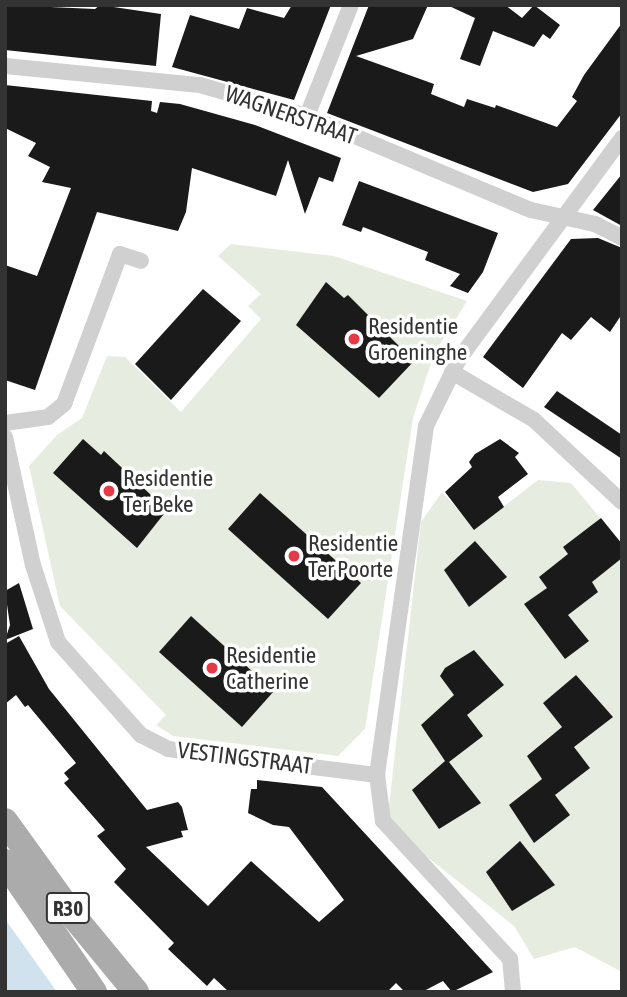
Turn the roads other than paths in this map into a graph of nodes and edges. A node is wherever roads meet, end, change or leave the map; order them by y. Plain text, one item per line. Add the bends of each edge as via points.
1 (352, 5) edge
2 (5, 65) edge
3 (307, 116) junction
4 (622, 138) edge
5 (564, 219) junction
6 (622, 238) edge
7 (141, 261) dead end
8 (452, 372) junction
9 (5, 423) edge
10 (5, 437) edge
11 (622, 502) edge
12 (377, 775) junction
13 (5, 821) edge
14 (5, 862) edge
15 (94, 992) edge
16 (135, 992) edge
17 (513, 992) edge

1 - 3 street
2 - 3 street, WAGNERSTRAAT via 200,85
3 - 5 street, WAGNERSTRAAT via 531,210
4 - 5 street
5 - 6 street, WAGNERSTRAAT via 595,223
5 - 8 street
7 - 9 street via 120,254 64,404 48,417
8 - 11 street via 534,420
8 - 12 street via 426,426 417,469
10 - 12 street, VESTINGSTRAAT via 33,565 58,642 141,735 168,749
12 - 17 street via 383,821 510,959
13 - 16 main road, R30
14 - 15 main road, R30

